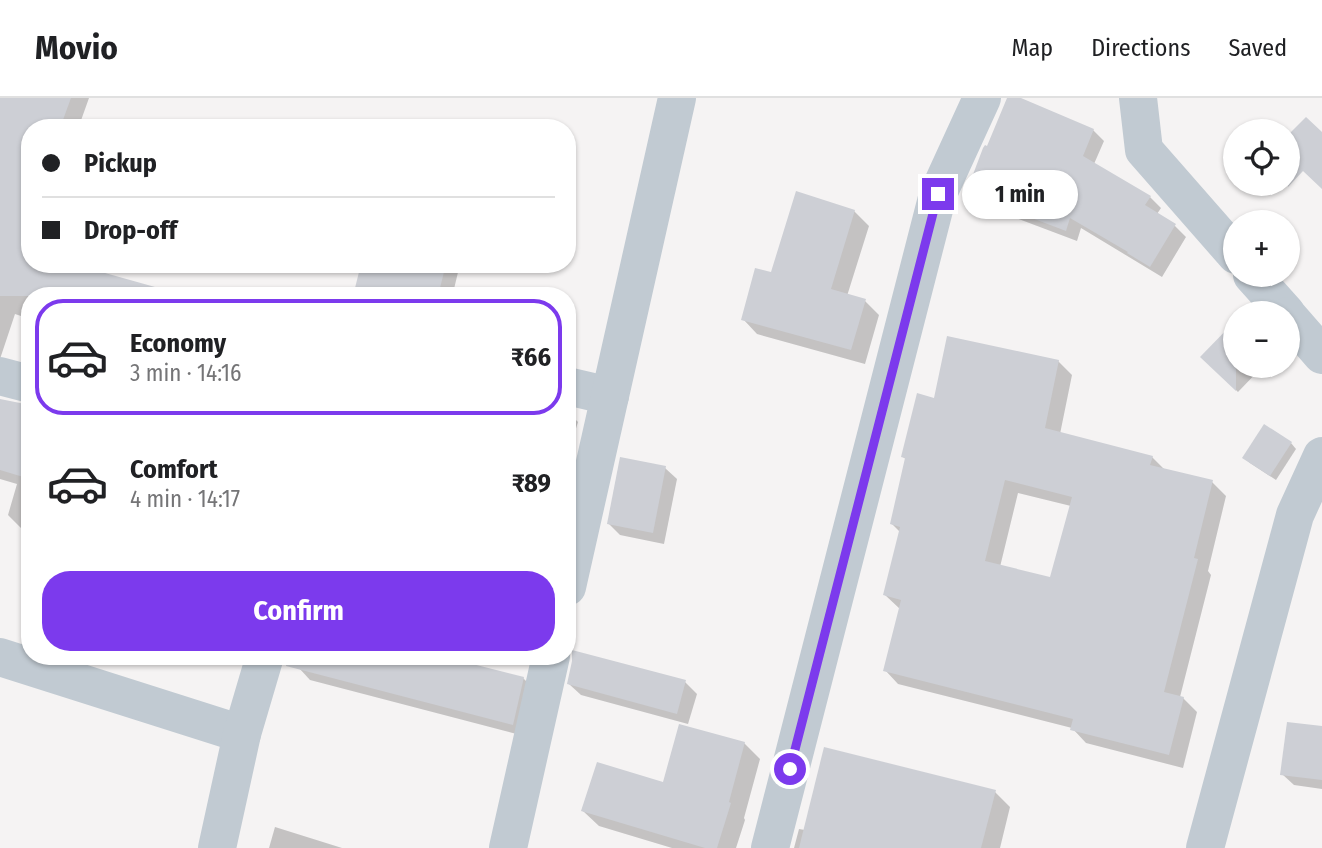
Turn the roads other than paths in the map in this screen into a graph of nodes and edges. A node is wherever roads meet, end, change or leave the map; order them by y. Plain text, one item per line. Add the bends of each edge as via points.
1 (677, 98) edge
2 (982, 98) edge
3 (1138, 98) edge
4 (1223, 240) edge
5 (1262, 287) edge
6 (1275, 301) edge
7 (1300, 330) edge
8 (1322, 355) edge
9 (0, 376) edge
10 (21, 382) edge
11 (576, 388) edge
12 (610, 396) junction
13 (1322, 456) edge
14 (1308, 524) edge
15 (576, 547) edge
16 (0, 657) edge
17 (21, 664) edge
18 (25, 665) edge
19 (262, 665) edge
20 (549, 665) edge
21 (242, 734) junction
22 (217, 848) edge
23 (508, 848) edge
24 (770, 848) edge
25 (1205, 848) edge

1 - 12 street
2 - 24 street via 938,194
3 - 4 street via 1144,150
5 - 6 street
7 - 8 street
9 - 10 street
11 - 12 street
12 - 15 street
13 - 14 street
14 - 25 street
16 - 17 street
18 - 21 street
19 - 21 street
20 - 23 street
21 - 22 street

